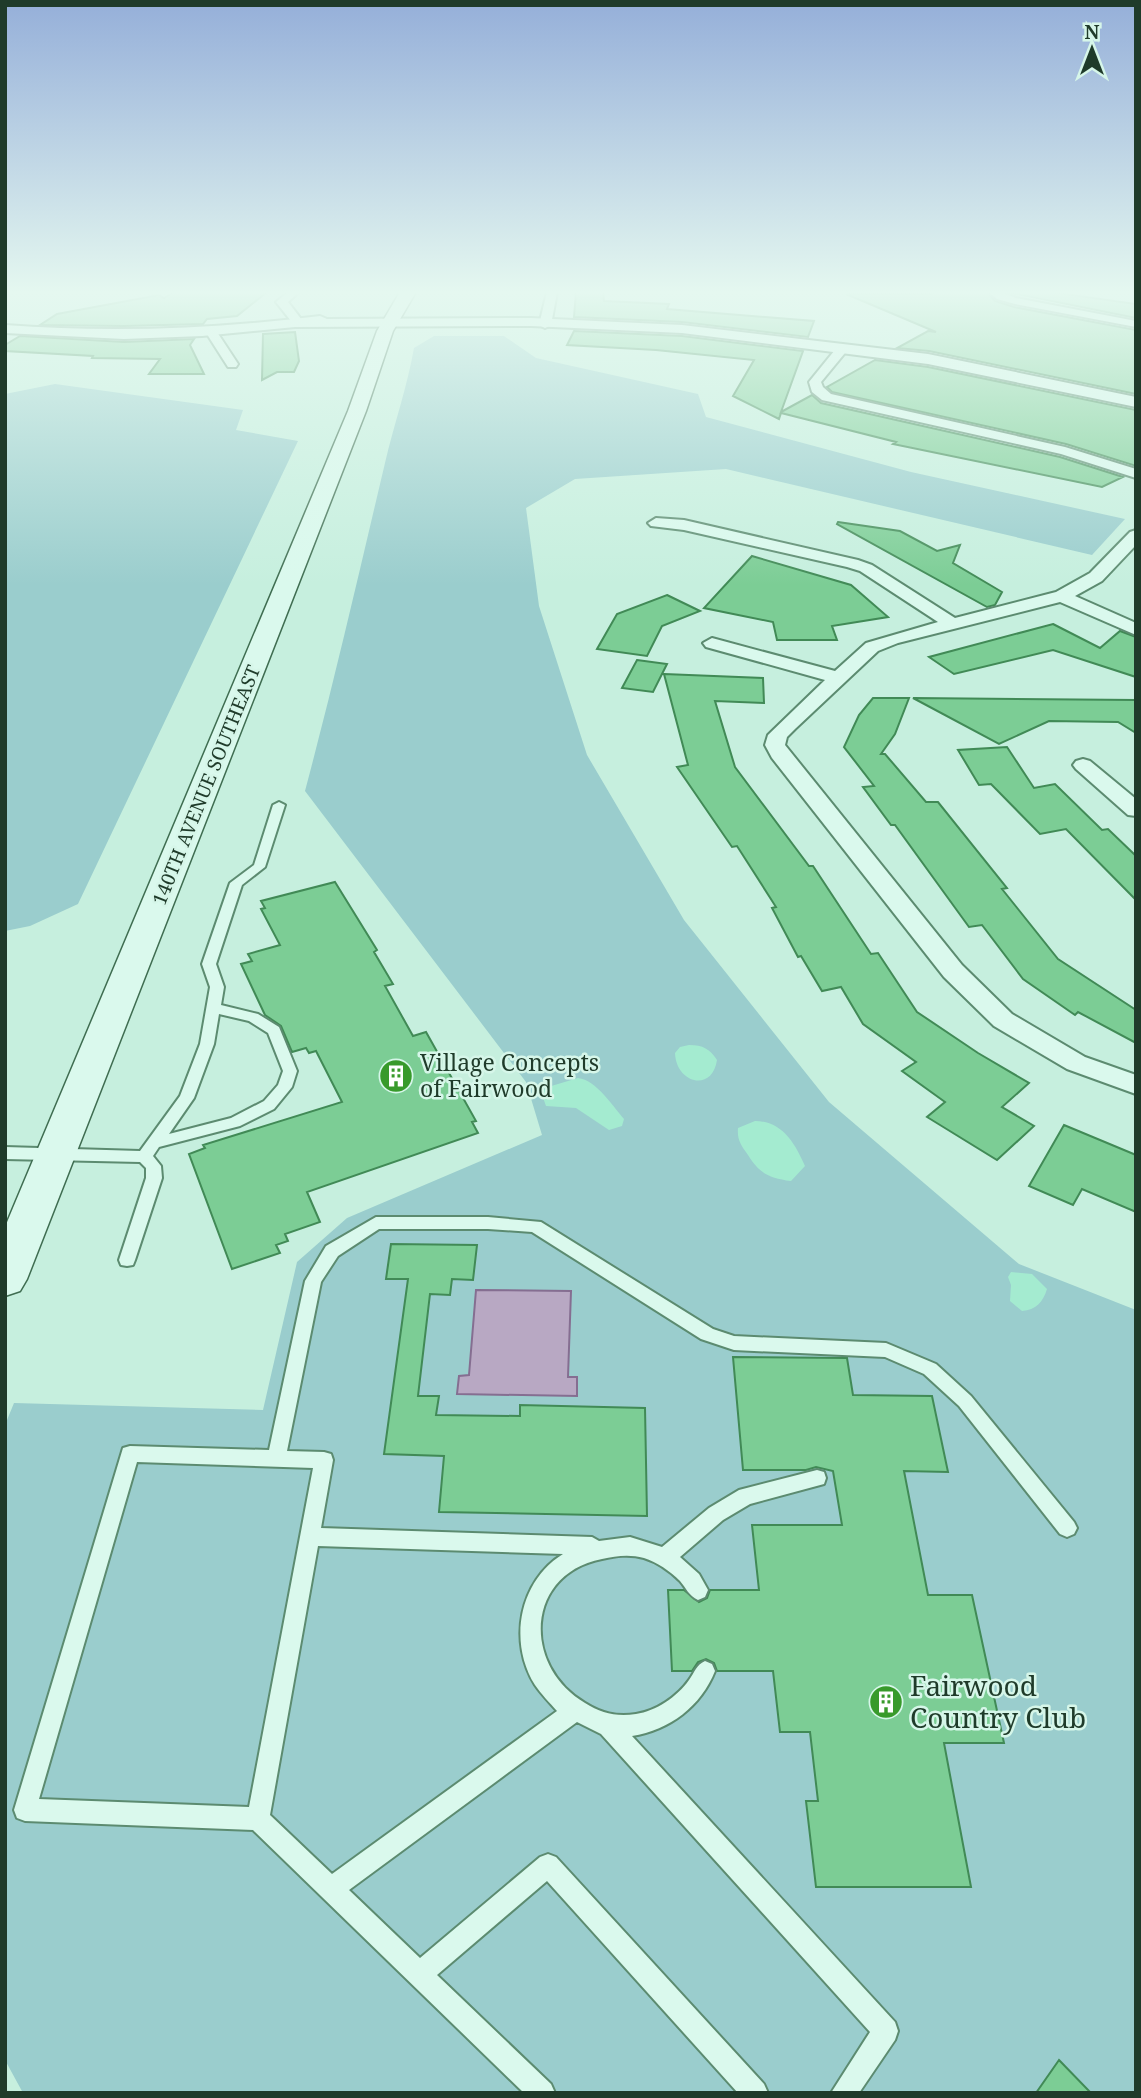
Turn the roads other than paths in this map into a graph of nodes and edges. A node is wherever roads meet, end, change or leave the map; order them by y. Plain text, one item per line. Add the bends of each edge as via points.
1 (363, 390) edge
2 (818, 390) edge
3 (1078, 390) edge
4 (1136, 402) edge
5 (1136, 474) edge
6 (656, 523) dead end
7 (1136, 536) edge
8 (1062, 596) junction
9 (953, 624) junction
10 (1136, 630) edge
11 (712, 643) dead end
12 (838, 678) junction
13 (778, 735) joint
14 (1083, 765) dead end
15 (279, 805) dead end
16 (1136, 810) edge
17 (214, 1008) junction
18 (1136, 1085) edge
19 (154, 1143) junction
20 (5, 1153) edge
21 (56, 1155) junction
22 (144, 1157) junction
23 (127, 1260) dead end
24 (5, 1279) edge
25 (276, 1459) junction
26 (817, 1478) dead end
27 (1067, 1528) dead end
28 (310, 1537) junction
29 (598, 1546) junction
30 (665, 1557) junction
31 (698, 1590) dead end
32 (705, 1671) dead end
33 (573, 1712) junction
34 (608, 1726) junction
35 (258, 1819) junction
36 (331, 1889) junction
37 (420, 1975) junction
38 (542, 2093) edge
39 (755, 2093) edge
40 (845, 2093) edge

1 - 21 main road, 140TH AVENUE SOUTHEAST
2 - 5 street via 844,402 1065,451
3 - 4 street
6 - 9 street via 684,525 852,563
7 - 8 street via 1096,577
8 - 9 street
8 - 10 street
9 - 12 street via 872,647
11 - 12 street
12 - 13 street
13 - 18 street via 775,746 779,754 953,971 1003,1020 1076,1063
14 - 16 street
15 - 17 lane via 259,867 236,883 209,964 217,986
17 - 19 lane via 207,1044 187,1098
17 - 19 lane via 253,1017 274,1030 290,1071 285,1087 269,1105 235,1122
19 - 22 lane
20 - 21 lane
21 - 22 lane
21 - 24 main road, 140TH AVENUE SOUTHEAST
22 - 23 lane via 153,1166 154,1178
25 - 27 lane via 313,1281 332,1251 376,1223 535,1226 707,1335 734,1343 886,1350 930,1369 965,1401
25 - 28 lane via 324,1460
25 - 35 lane via 131,1454 25,1810
26 - 30 lane via 746,1496 716,1514
28 - 29 lane
28 - 35 lane
29 - 30 lane via 632,1545
29 - 33 lane via 567,1560 543,1584 530,1617 531,1653 545,1686
30 - 31 lane via 692,1579
32 - 34 lane via 679,1707 645,1724
33 - 34 lane
33 - 36 lane
34 - 40 lane via 886,2031
35 - 36 lane
36 - 37 lane
37 - 38 lane
37 - 39 lane via 548,1865

